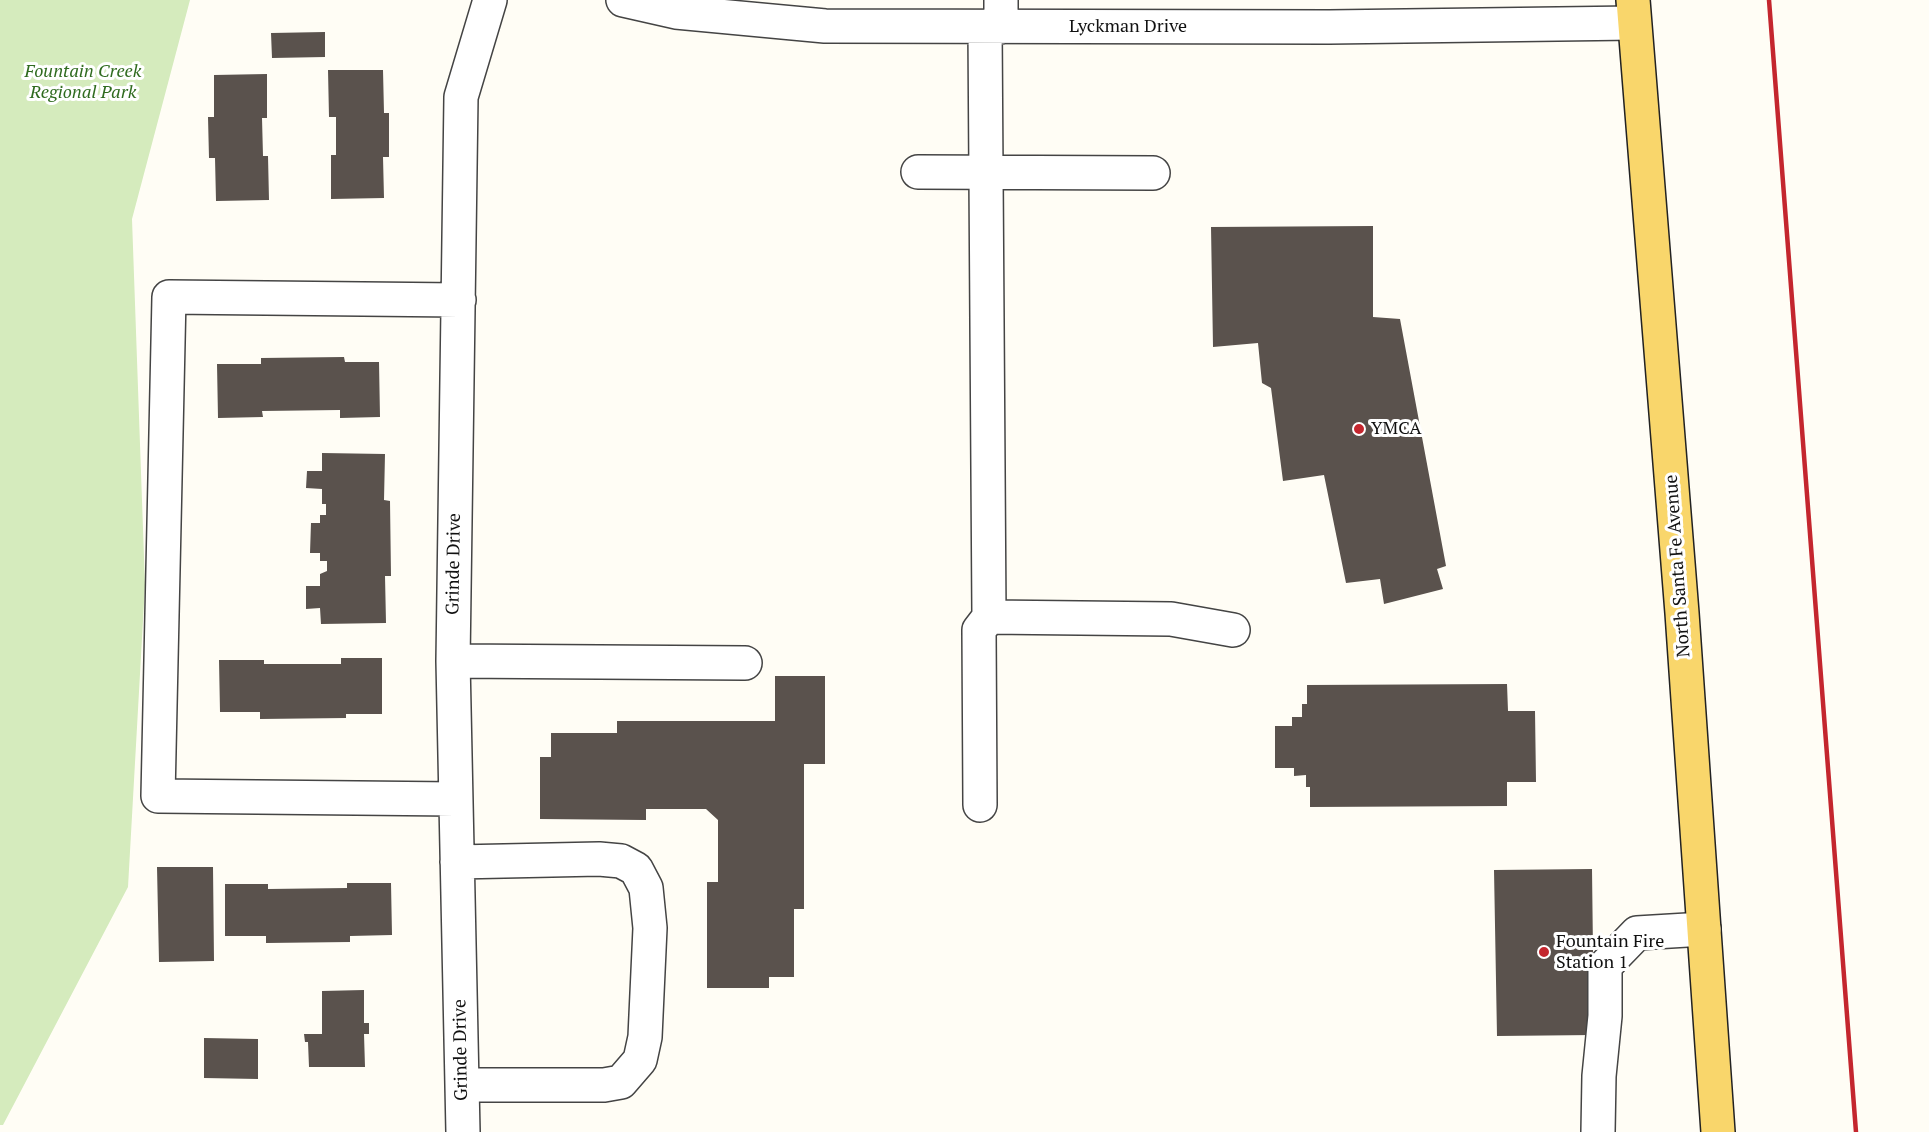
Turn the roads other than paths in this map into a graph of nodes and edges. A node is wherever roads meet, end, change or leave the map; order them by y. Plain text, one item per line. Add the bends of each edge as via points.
1 (490, 0) edge
2 (623, 0) edge
3 (1537, 12) edge
4 (1634, 12) edge
5 (831, 13) edge
6 (1329, 13) edge
7 (996, 18) edge
8 (918, 172) dead end
9 (986, 172) junction
10 (1153, 173) dead end
11 (459, 300) junction
12 (989, 617) junction
13 (1233, 630) dead end
14 (453, 661) junction
15 (745, 663) dead end
16 (455, 799) junction
17 (980, 805) dead end
18 (456, 862) junction
19 (1704, 929) junction
20 (462, 1085) junction
21 (463, 1132) edge
22 (1598, 1132) edge
23 (1718, 1132) edge

1 - 11 street, Grinde Drive via 461,97
2 - 5 street, Lyckman Drive via 676,12
3 - 4 street, Lyckman Drive
3 - 6 street, Lyckman Drive
4 - 19 main road, North Santa Fe Avenue
5 - 7 street, Lyckman Drive
6 - 7 street, Lyckman Drive
7 - 9 street
8 - 9 street
9 - 10 street
9 - 12 street
11 - 14 street, Grinde Drive
11 - 16 street via 169,297 158,796
12 - 13 street via 1171,619
12 - 17 street via 979,630
14 - 15 street
14 - 16 street, Grinde Drive
16 - 18 street, Grinde Drive
18 - 20 street, Grinde Drive
18 - 20 street via 621,861 636,869 646,888 650,928 645,1037 640,1060 621,1082
19 - 22 street via 1637,933 1605,966
19 - 23 main road, North Santa Fe Avenue
20 - 21 street, Grinde Drive

